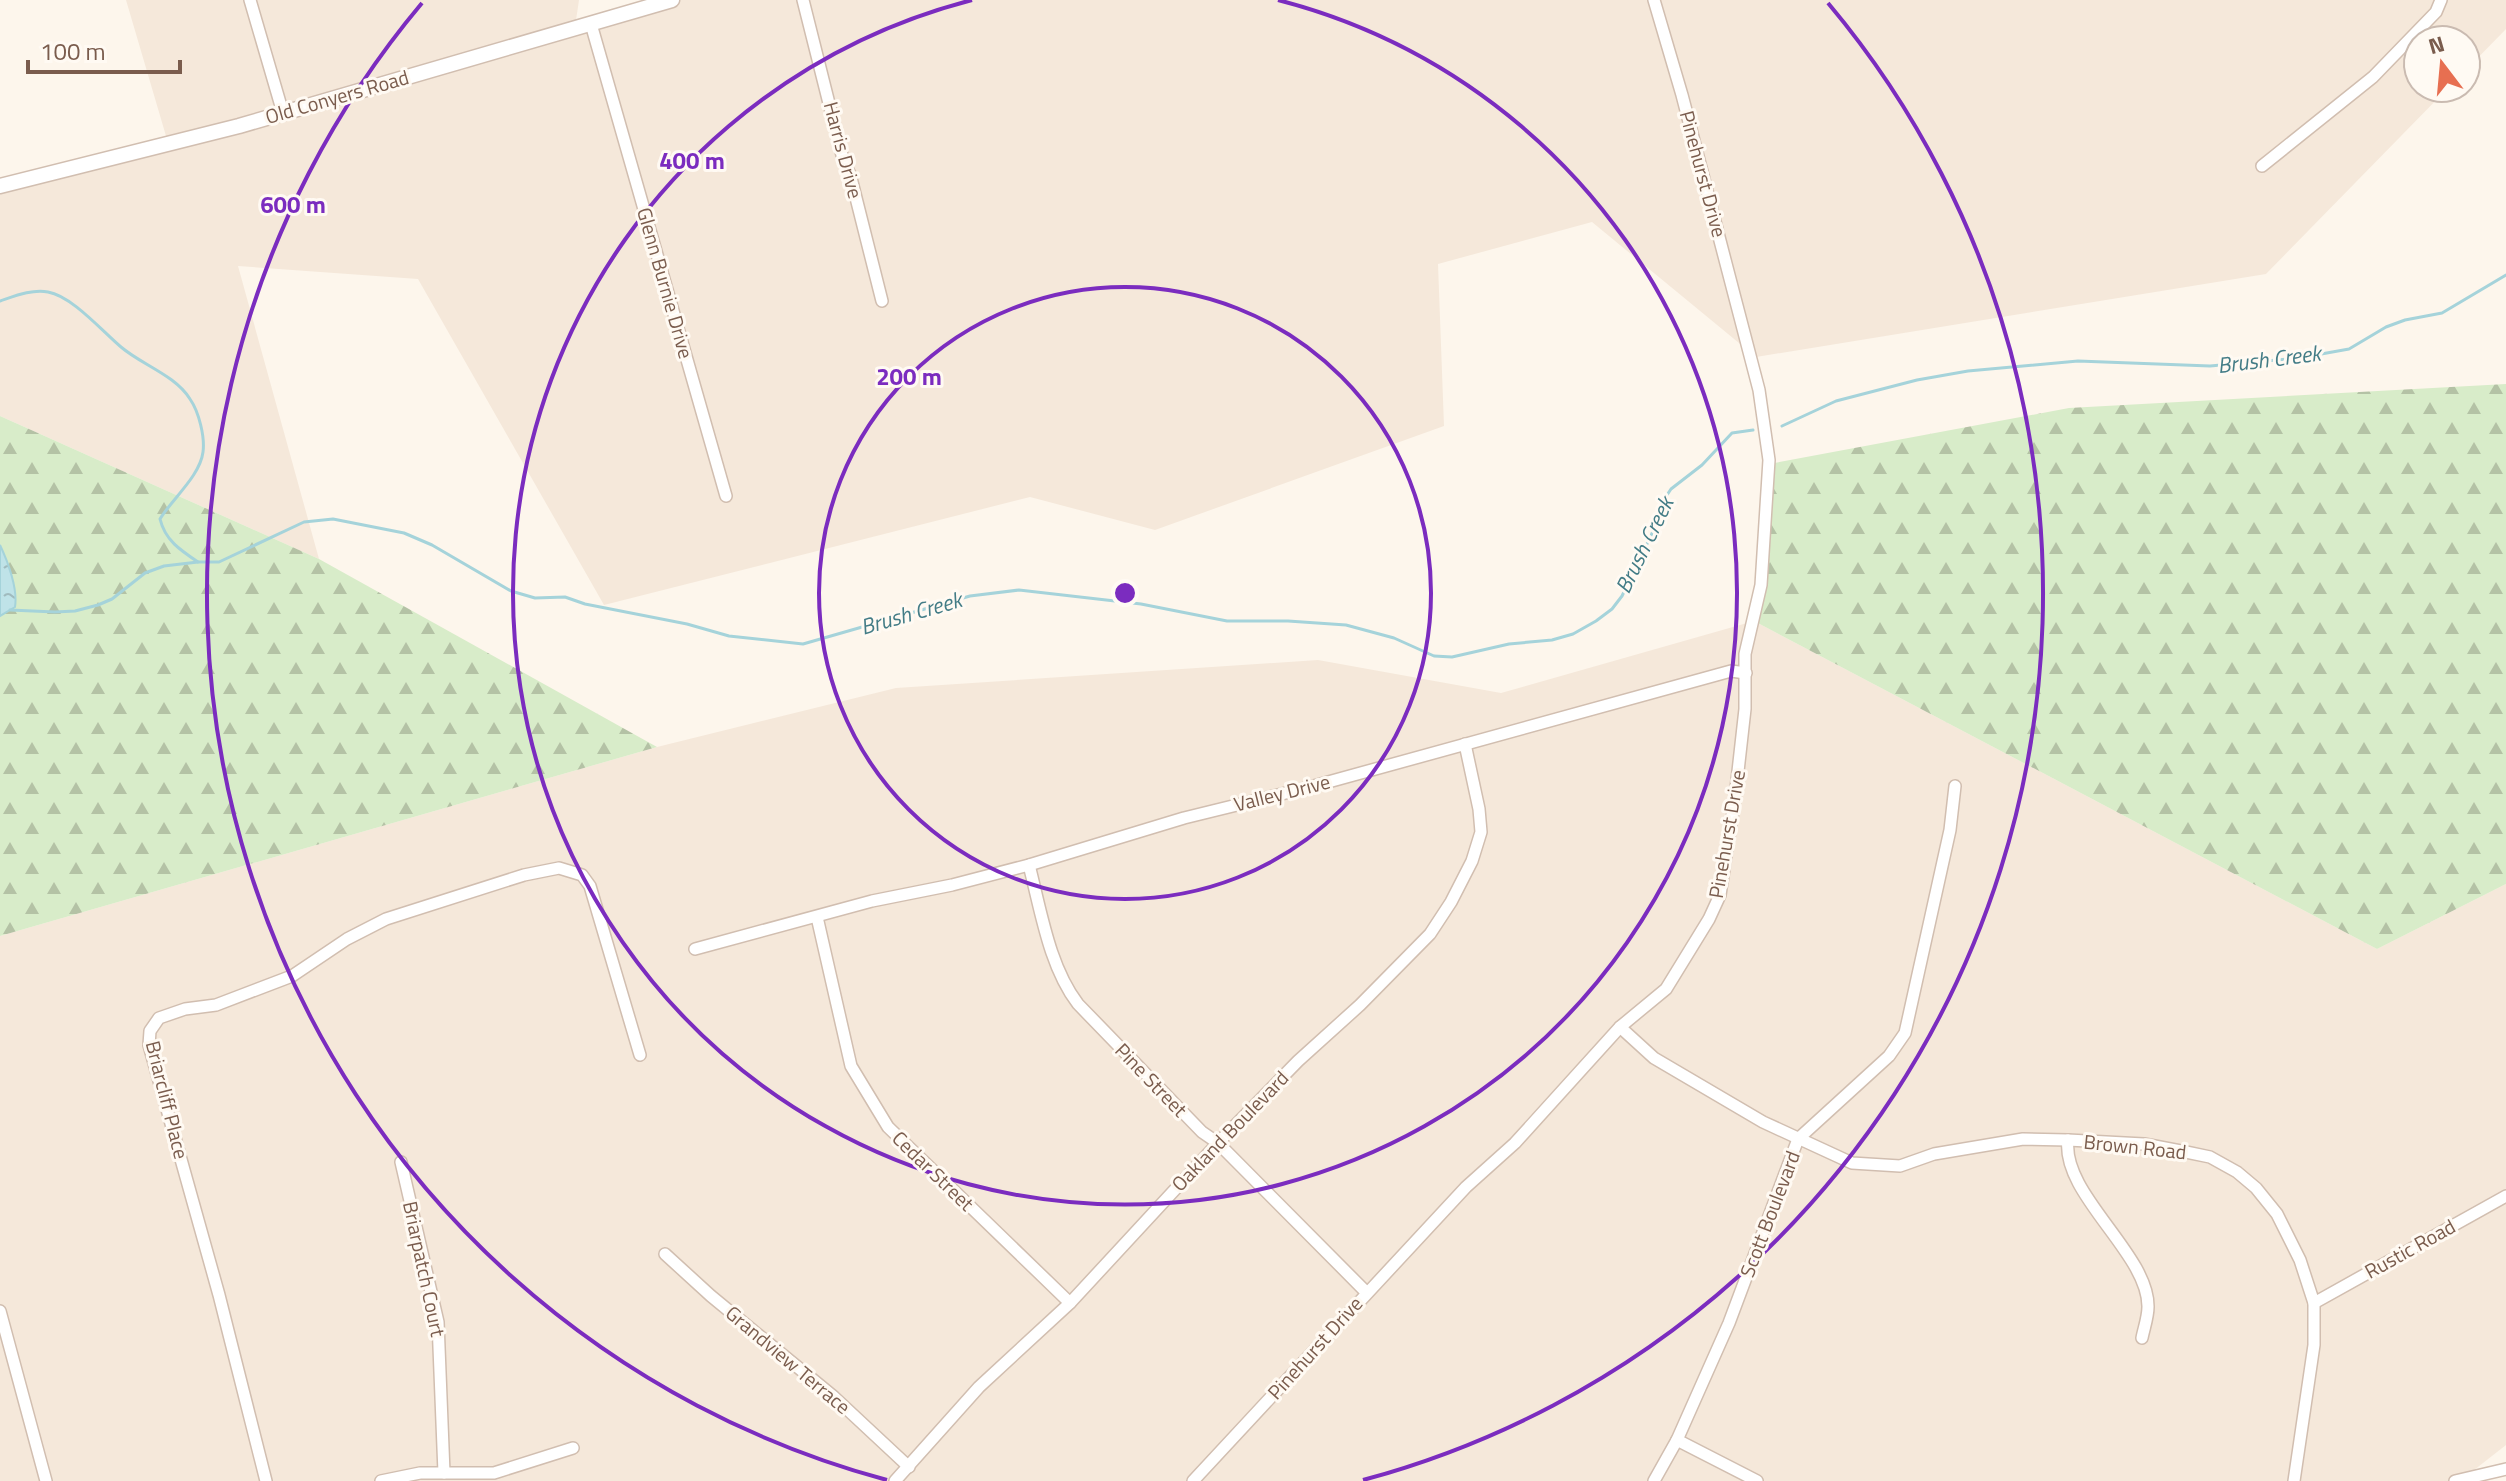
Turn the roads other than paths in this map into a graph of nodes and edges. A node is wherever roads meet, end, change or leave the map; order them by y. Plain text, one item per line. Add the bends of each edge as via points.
1 (250, 0) edge
2 (672, 0) edge
3 (803, 0) edge
4 (1654, 0) edge
5 (2441, 0) edge
6 (591, 24) junction
7 (283, 113) junction
8 (2262, 166) dead end
9 (0, 186) edge
10 (882, 301) dead end
11 (726, 496) dead end
12 (1746, 673) junction
13 (1465, 744) junction
14 (1955, 786) dead end
15 (1029, 865) junction
16 (817, 917) junction
17 (695, 949) dead end
18 (1620, 1027) junction
19 (640, 1055) dead end
20 (1798, 1139) junction
21 (2068, 1140) junction
22 (1218, 1143) junction
23 (401, 1162) dead end
24 (2506, 1196) edge
25 (665, 1254) dead end
26 (1366, 1292) junction
27 (1070, 1303) junction
28 (2314, 1303) junction
29 (0, 1311) edge
30 (2142, 1338) dead end
31 (14, 1359) junction
32 (0, 1362) edge
33 (1677, 1440) junction
34 (573, 1448) dead end
35 (909, 1467) junction
36 (2506, 1469) edge
37 (444, 1473) junction
38 (46, 1481) edge
39 (266, 1481) edge
40 (381, 1481) edge
41 (895, 1481) edge
42 (1193, 1481) edge
43 (1654, 1481) edge
44 (1757, 1481) edge
45 (2294, 1481) edge
46 (2455, 1481) edge

1 - 7 street
2 - 6 street, Old Conyers Road
3 - 10 street, Harris Drive
4 - 12 street, Pinehurst Drive via 1759,390 1769,460 1761,585 1745,654
5 - 8 street via 2436,12 2373,77
6 - 7 street, Old Conyers Road
6 - 11 street, Glenn Burnie Drive
7 - 9 street, Old Conyers Road
12 - 13 street, Valley Drive via 1731,671
12 - 18 street, Pinehurst Drive via 1720,895 1666,989
13 - 15 street, Valley Drive
13 - 22 street, Oakland Boulevard via 1481,832 1451,902 1410,957
14 - 20 street, Scott Boulevard via 1905,1033 1889,1056
15 - 16 street, Valley Drive
15 - 22 street, Pine Street via 1068,991 1150,1080
16 - 17 street, Valley Drive
16 - 27 street, Cedar Street via 851,1066 888,1127
18 - 20 street, Brown Road via 1654,1058
18 - 26 street, Pinehurst Drive via 1515,1143
19 - 39 street, Briarcliff Place via 590,886 582,875 559,868 386,919 292,976 216,1005 159,1018 149,1045
20 - 21 street, Brown Road via 1852,1163 1881,1166 2023,1139
20 - 33 street, Scott Boulevard via 1729,1323
21 - 28 street, Brown Road via 2144,1144 2210,1157 2237,1172 2277,1214
21 - 30 street via 2066,1152 2081,1186 2144,1287 2148,1306
22 - 26 street, Pine Street
22 - 27 street, Oakland Boulevard
23 - 37 street, Briarpatch Court via 438,1322
24 - 28 street, Rustic Road
25 - 35 street, Grandview Terrace
26 - 42 street, Pinehurst Drive
27 - 35 street, Oakland Boulevard via 979,1387
28 - 45 street, Brown Road via 2314,1345
29 - 31 street
31 - 32 street
31 - 38 street
33 - 43 street, Scott Boulevard
33 - 44 street
34 - 37 street via 494,1473
35 - 41 street, Oakland Boulevard
36 - 46 street
37 - 40 street

